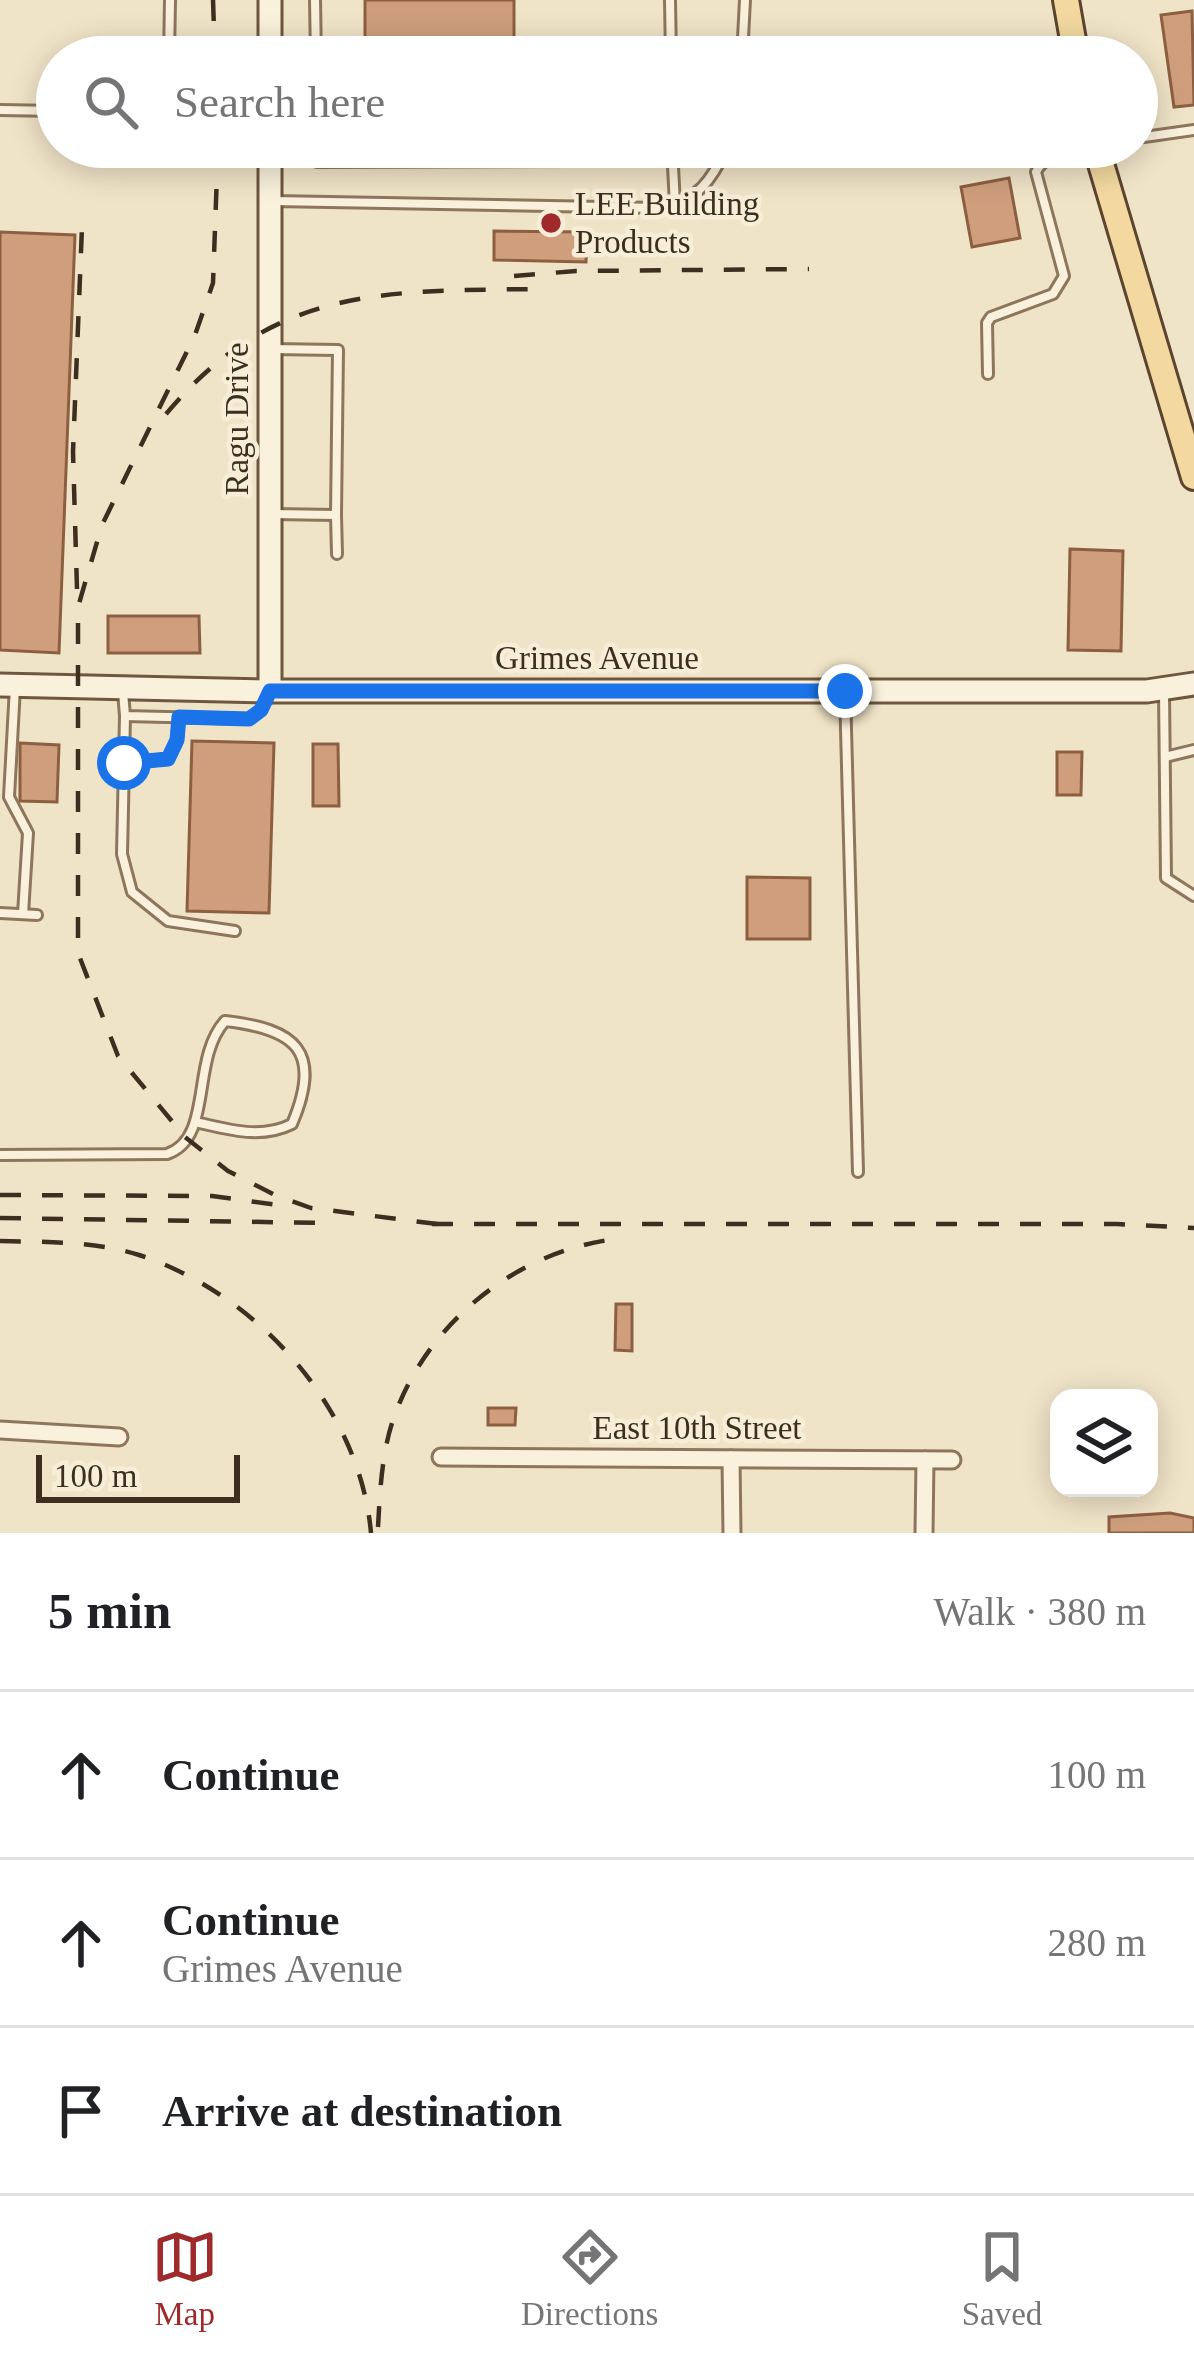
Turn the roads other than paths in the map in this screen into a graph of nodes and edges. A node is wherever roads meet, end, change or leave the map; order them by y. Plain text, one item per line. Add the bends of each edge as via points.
1 (170, 0) edge
2 (270, 0) edge
3 (315, 0) edge
4 (670, 0) edge
5 (745, 0) edge
6 (1066, 0) edge
7 (170, 36) edge
8 (270, 36) edge
9 (316, 36) edge
10 (671, 36) edge
11 (743, 36) edge
12 (1072, 36) edge
13 (0, 110) edge
14 (36, 111) edge
15 (1194, 130) edge
16 (1158, 135) edge
17 (271, 168) edge
18 (673, 168) edge
19 (717, 168) edge
20 (1038, 168) edge
21 (1102, 168) edge
22 (271, 201) junction
23 (675, 206) junction
24 (271, 349) junction
25 (988, 374) dead end
26 (1194, 477) edge
27 (270, 514) junction
28 (336, 515) junction
29 (337, 554) dead end
30 (1194, 684) edge
31 (7, 686) edge
32 (1164, 689) junction
33 (123, 690) junction
34 (270, 691) junction
35 (845, 691) junction
36 (124, 716) junction
37 (179, 717) junction
38 (1194, 750) edge
39 (1165, 758) junction
40 (124, 763) junction
41 (1194, 896) edge
42 (0, 914) edge
43 (23, 914) junction
44 (37, 914) dead end
45 (235, 931) dead end
46 (195, 1122) junction
47 (0, 1155) edge
48 (858, 1172) dead end
49 (0, 1430) edge
50 (119, 1437) dead end
51 (441, 1457) dead end
52 (731, 1459) junction
53 (925, 1460) junction
54 (952, 1460) dead end
55 (732, 1533) edge
56 (924, 1533) edge

1 - 7 lane
2 - 8 street
3 - 9 lane
4 - 10 lane
5 - 11 lane
6 - 12 main road
13 - 14 lane
15 - 16 lane
17 - 22 street, Ragu Drive
18 - 23 lane
19 - 23 lane via 699,193
20 - 25 lane via 1064,277 1053,294 991,317
21 - 26 main road
22 - 23 lane
22 - 24 street, Ragu Drive
24 - 27 street, Ragu Drive
24 - 28 lane via 338,350
27 - 28 lane
27 - 34 street, Ragu Drive
28 - 29 lane
30 - 32 street, Grimes Avenue
31 - 33 street, Grimes Avenue
31 - 43 lane via 9,797 28,833
32 - 35 street, Grimes Avenue
32 - 39 lane
33 - 34 street, Grimes Avenue
33 - 36 lane
34 - 35 street, Grimes Avenue
34 - 37 lane via 249,719
35 - 48 lane
36 - 37 lane
36 - 40 lane
37 - 40 lane via 168,759
38 - 39 lane
39 - 41 lane via 1166,878
40 - 45 lane via 122,854 132,892 168,921
42 - 43 lane
43 - 44 lane
46 - 46 lane via 208,1044 225,1021 285,1034 299,1048 304,1072 292,1124 250,1133
46 - 47 lane via 192,1135 167,1154
49 - 50 street
51 - 52 street, East 10th Street
52 - 53 street, East 10th Street
52 - 55 street
53 - 54 street, East 10th Street
53 - 56 street

